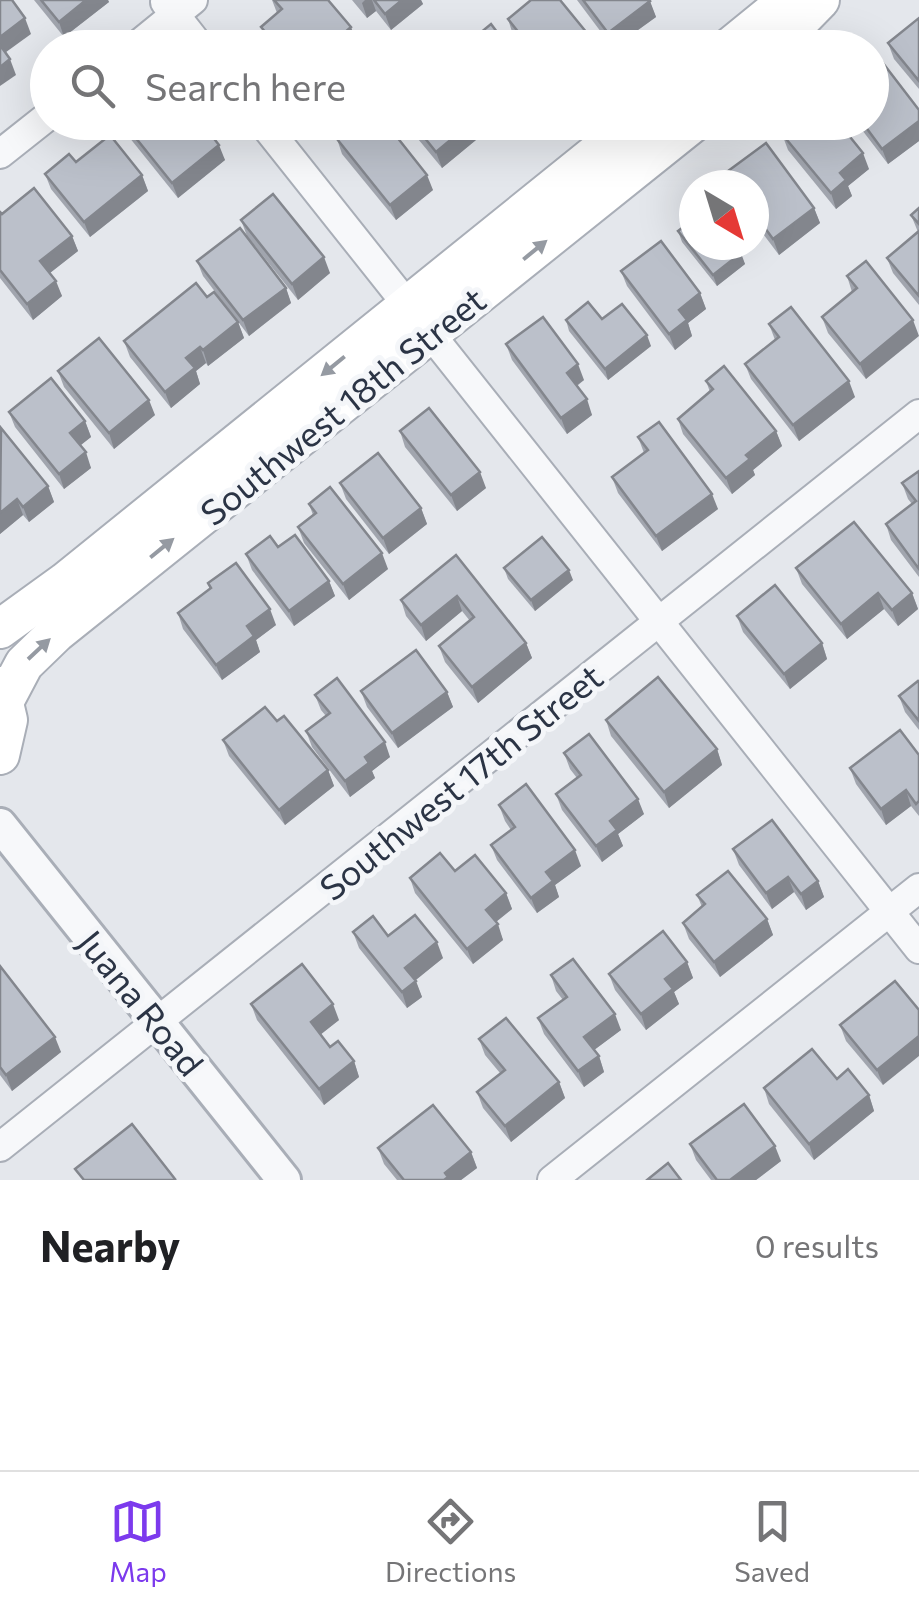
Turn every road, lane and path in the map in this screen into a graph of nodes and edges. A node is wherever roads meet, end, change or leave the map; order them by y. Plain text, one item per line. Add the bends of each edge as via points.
1 (788, 0) edge
2 (820, 0) edge
3 (177, 5) edge
4 (152, 30) edge
5 (191, 30) edge
6 (750, 30) edge
7 (791, 30) edge
8 (30, 130) edge
9 (276, 140) edge
10 (615, 140) edge
11 (669, 140) edge
12 (0, 154) edge
13 (420, 320) junction
14 (919, 414) edge
15 (75, 596) junction
16 (658, 622) junction
17 (0, 630) edge
18 (2, 693) edge
19 (0, 755) edge
20 (0, 825) edge
21 (919, 888) edge
22 (889, 912) junction
23 (919, 949) edge
24 (157, 1022) junction
25 (0, 1147) edge
26 (284, 1180) edge
27 (552, 1180) edge

1 - 6 main road
2 - 7 main road
3 - 4 street
3 - 5 street
8 - 12 street
9 - 13 street
10 - 13 main road, Southwest 18th Street
13 -> 11 main road, Southwest 18th Street
13 - 15 main road, Southwest 18th Street
13 - 16 street
14 - 16 street, Southwest 17th Street
15 - 17 main road, Southwest 18th Street
18 -> 15 main road, Southwest 18th Street
16 - 22 street
16 - 24 street, Southwest 17th Street
18 - 19 main road via 8,720
20 - 24 street, Juana Road
21 - 22 street
22 - 23 street
22 - 27 street
24 - 25 street, Southwest 17th Street
24 - 26 street, Juana Road

